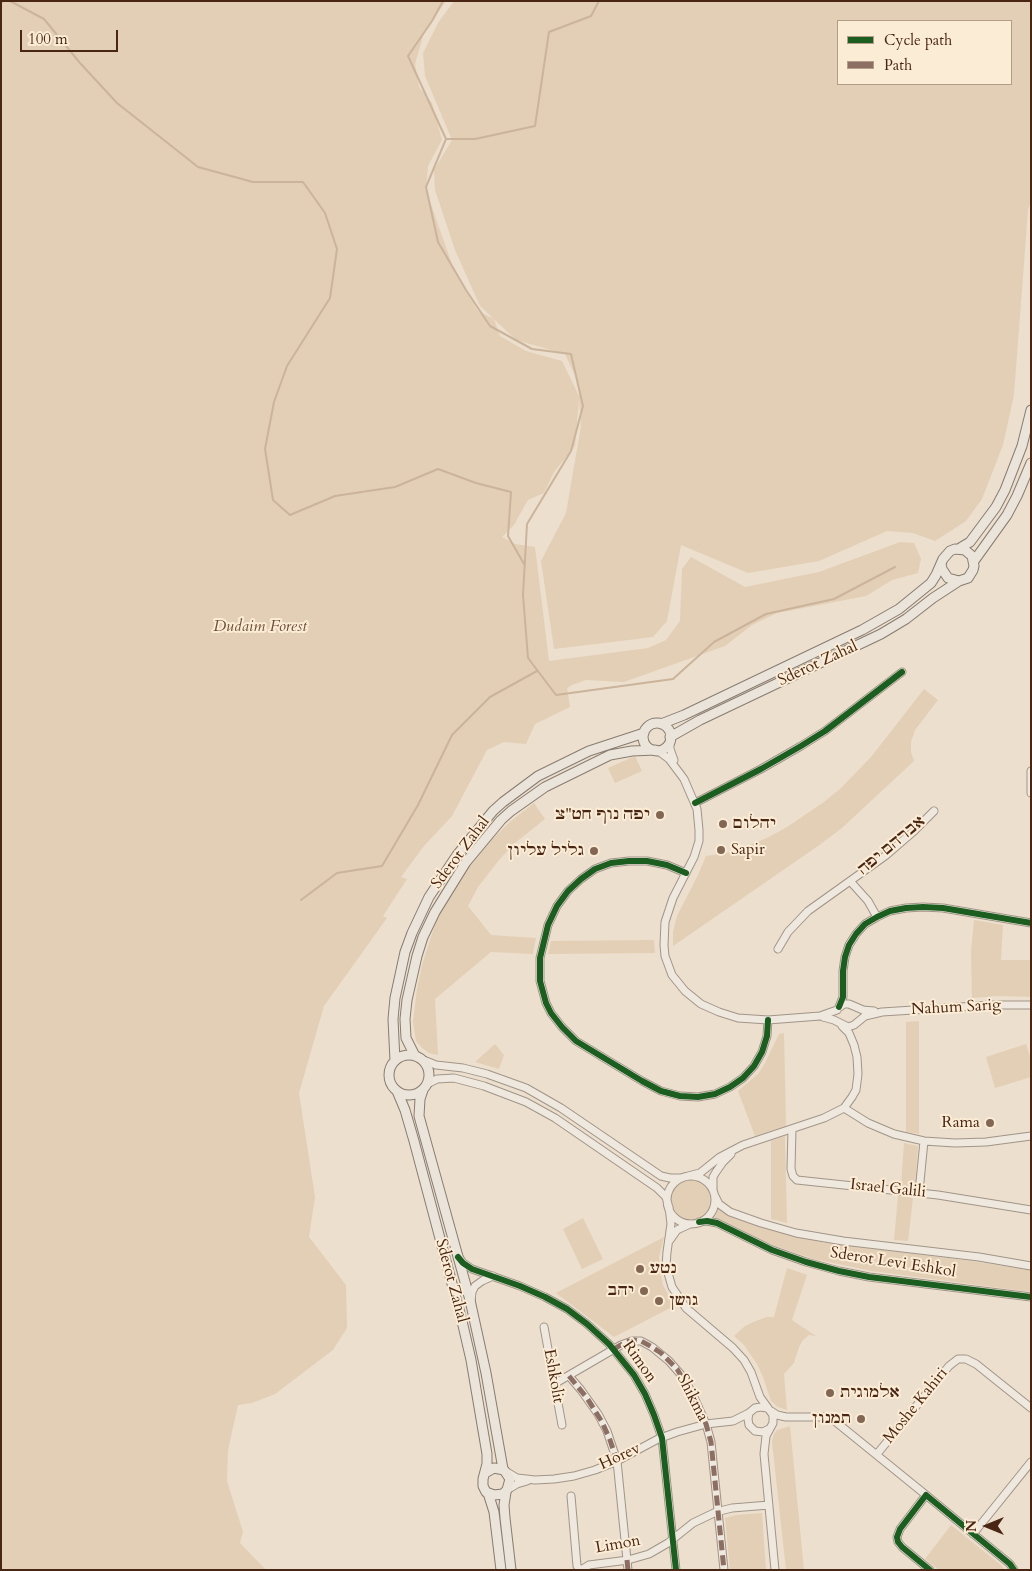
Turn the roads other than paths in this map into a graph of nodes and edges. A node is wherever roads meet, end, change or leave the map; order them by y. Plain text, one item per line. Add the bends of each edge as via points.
1 (1031, 410) edge
2 (1031, 462) edge
3 (960, 548) junction
4 (974, 561) junction
5 (941, 564) junction
6 (959, 581) junction
7 (902, 672) dead end
8 (661, 724) junction
9 (644, 732) junction
10 (670, 738) junction
11 (656, 750) junction
12 (678, 770) junction
13 (1031, 771) edge
14 (1031, 793) edge
15 (695, 803) junction
16 (934, 811) dead end
17 (686, 873) junction
18 (850, 881) junction
19 (876, 917) junction
20 (1031, 923) edge
21 (778, 949) dead end
22 (844, 986) junction
23 (1031, 1005) edge
24 (854, 1006) junction
25 (838, 1008) junction
26 (882, 1012) junction
27 (820, 1016) junction
28 (768, 1020) junction
29 (857, 1021) junction
30 (841, 1024) junction
31 (854, 1047) junction
32 (418, 1058) junction
33 (395, 1061) junction
34 (425, 1087) junction
35 (397, 1092) junction
36 (844, 1108) junction
37 (792, 1129) junction
38 (1031, 1136) edge
39 (924, 1141) junction
40 (748, 1143) junction
41 (685, 1177) junction
42 (714, 1192) junction
43 (919, 1192) junction
44 (668, 1205) junction
45 (1030, 1208) edge
46 (695, 1223) junction
47 (668, 1245) junction
48 (458, 1257) junction
49 (1031, 1266) edge
50 (494, 1276) junction
51 (1031, 1297) edge
52 (471, 1303) junction
53 (544, 1327) dead end
54 (614, 1349) junction
55 (568, 1376) junction
56 (554, 1384) junction
57 (756, 1388) junction
58 (1031, 1408) edge
59 (769, 1410) junction
60 (750, 1413) junction
61 (788, 1417) junction
62 (732, 1421) junction
63 (706, 1424) junction
64 (562, 1425) dead end
65 (771, 1427) junction
66 (752, 1428) junction
67 (662, 1438) junction
68 (764, 1454) junction
69 (877, 1454) junction
70 (617, 1461) junction
71 (1031, 1462) edge
72 (504, 1471) junction
73 (485, 1474) junction
74 (535, 1480) junction
75 (507, 1491) junction
76 (488, 1493) junction
77 (926, 1495) junction
78 (571, 1496) dead end
79 (769, 1505) junction
80 (718, 1511) junction
81 (973, 1534) junction
82 (673, 1539) junction
83 (627, 1560) junction
84 (501, 1570) edge
85 (511, 1570) edge
86 (581, 1570) edge
87 (628, 1570) edge
88 (676, 1570) edge
89 (724, 1570) edge
90 (775, 1570) edge
91 (930, 1570) edge
92 (1014, 1570) edge

1 - 3 main road via 1022,446 1005,490 970,542
2 - 4 main road via 1007,515
3 - 4 main road via 969,552
3 - 5 main road via 945,554
4 - 6 main road via 971,574
5 - 6 main road via 948,578
5 - 8 main road, Sderot Zahal via 924,590 876,623
6 - 10 main road, Sderot Zahal via 882,634 700,720
7 - 15 street via 801,746
8 - 9 main road via 651,725
8 - 10 main road via 668,729
9 - 11 main road via 645,743
9 - 33 main road, Sderot Zahal via 589,751 538,776 492,811 457,855 429,897 405,952 393,1019
10 - 11 main road via 666,746
10 - 12 street
11 - 12 street via 669,758
11 - 32 main road, Sderot Zahal via 610,755 559,778 501,820 471,856 435,912 417,956 405,1019 406,1038
12 - 15 street
13 - 14 street
15 - 17 street via 699,840
16 - 18 street, אברהם יפה via 896,847
17 - 28 street via 665,922 664,950 672,975 685,991 710,1008 738,1018
17 - 28 street via 647,861 622,862 595,869 580,878 557,906 548,925 540,958 541,986 552,1013 576,1041 642,1081 661,1091 698,1097 730,1087 749,1072 762,1052
18 - 19 street, אברהם יפה via 868,901
18 - 21 street, אברהם יפה via 801,917
19 - 20 street via 890,911 924,907
19 - 22 street via 865,924 849,945 843,971
22 - 24 street
22 - 25 street
23 - 26 street, Nahum Sarig
24 - 25 street via 846,1004
24 - 26 street, Nahum Sarig
24 - 29 street via 859,1013
25 - 27 street
25 - 30 street via 836,1017
26 - 29 street, Nahum Sarig
27 - 28 street
27 - 30 street
29 - 30 street via 851,1026
29 - 31 street
30 - 31 street via 849,1033
31 - 36 street via 858,1082
32 - 33 main road via 406,1055
32 - 34 main road via 428,1069
32 - 41 street via 436,1066 487,1074 526,1088 661,1176
33 - 35 main road via 389,1075
34 - 35 main road via 415,1094
34 - 44 street via 440,1078 454,1078 526,1102 555,1118 657,1188 666,1197
34 - 48 main road, Sderot Zahal via 419,1116
35 - 73 main road, Sderot Zahal via 412,1134 469,1350 487,1454
36 - 37 street
36 - 39 street via 894,1134
37 - 40 street
37 - 43 street, Israel Galili via 791,1169 797,1180
38 - 39 street via 986,1142
39 - 43 street
40 - 41 street via 720,1157 699,1173
40 - 42 street via 719,1166 713,1177
41 - 42 street via 702,1178
41 - 44 street via 670,1189
42 - 46 street via 712,1211
42 - 49 street, Sderot Levi Eshkol via 721,1206 730,1212 796,1233
43 - 45 street, Israel Galili
44 - 46 street via 678,1219
44 - 47 street via 671,1220
46 - 47 street via 675,1232
46 - 51 street, Sderot Levi Eshkol via 717,1223 772,1250 847,1273
47 - 57 street via 667,1273 676,1294 694,1315 738,1353
48 - 50 street, Rimon via 472,1269
48 - 52 main road, Sderot Zahal
50 - 52 street via 475,1286
50 - 54 street, Rimon via 567,1309
52 - 72 main road, Sderot Zahal
53 - 56 street, Eshkolit
54 - 55 street, Shikma
54 - 63 street, Shikma via 637,1340 661,1353 683,1377
54 - 67 street, Rimon via 645,1394
55 - 56 street, Shikma
55 - 70 street via 598,1414
56 - 64 street, Eshkolit
57 - 59 street
57 - 60 street via 756,1400
58 - 69 street, Moshe Kahiri via 974,1362 958,1359
59 - 60 street via 759,1407
59 - 61 street, Moshe Kahiri via 778,1416
59 - 65 street via 773,1417
60 - 62 street, Horev
60 - 66 street via 748,1419
61 - 65 street, Moshe Kahiri
61 - 69 street, Moshe Kahiri via 831,1418
62 - 63 street, Horev
62 - 66 street, Horev
63 - 67 street, Horev
63 - 80 street, Shikma
65 - 66 street via 763,1432
65 - 68 street via 766,1436
66 - 68 street
67 - 70 street, Horev
67 - 82 street, Rimon
68 - 79 street
69 - 77 street, Moshe Kahiri
70 - 74 street, Horev via 574,1476
70 - 83 street
71 - 81 street
72 - 73 main road via 492,1468
72 - 74 street, Horev via 518,1478
72 - 75 main road via 510,1482
73 - 76 main road via 482,1484
74 - 75 street, Horev via 520,1483
75 - 76 main road via 498,1496
75 - 85 main road via 504,1505
76 - 84 main road via 494,1512
77 - 81 street, Moshe Kahiri
77 - 91 street via 900,1529 897,1539
78 - 86 street via 577,1566
79 - 80 street, Limon
79 - 90 street
80 - 82 street, Limon via 693,1523
80 - 89 street, Shikma
81 - 92 street, Moshe Kahiri
82 - 83 street, Limon via 649,1554
82 - 88 street, Rimon
83 - 86 street, Limon via 588,1565
83 - 87 street

